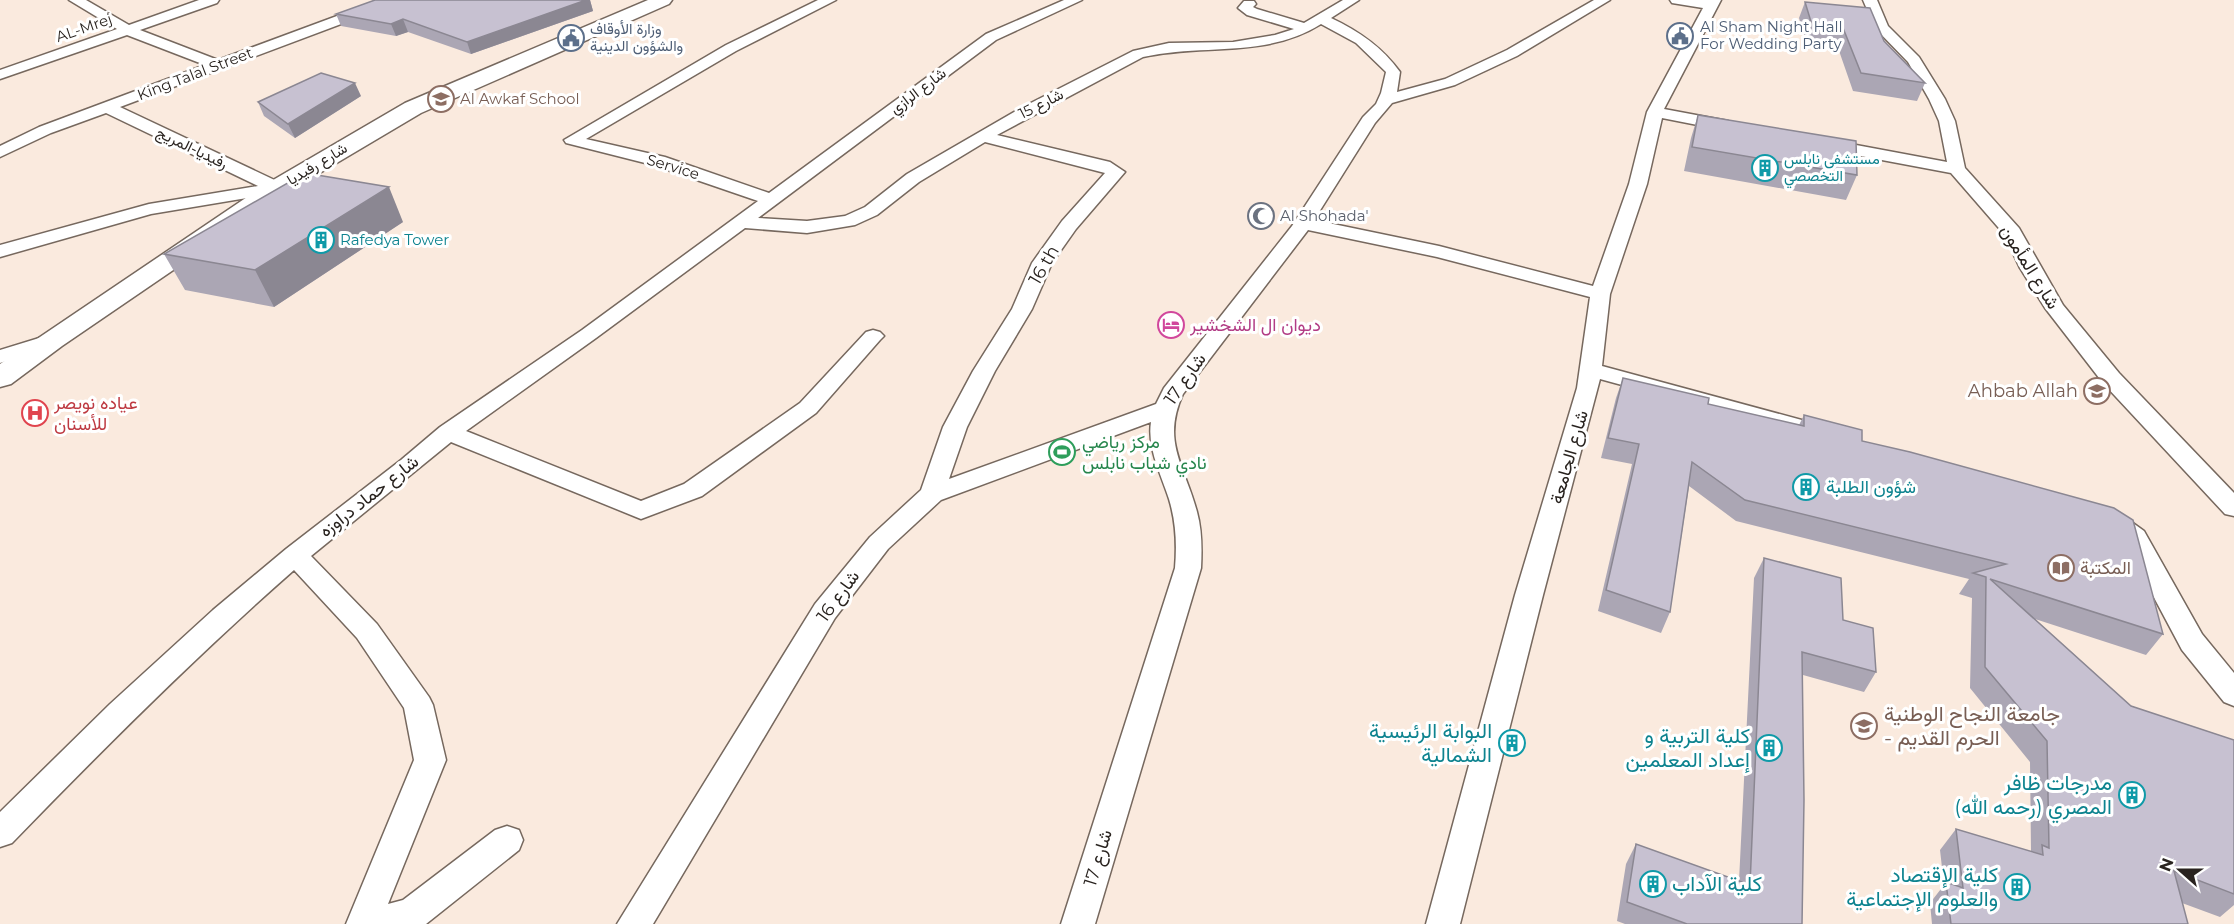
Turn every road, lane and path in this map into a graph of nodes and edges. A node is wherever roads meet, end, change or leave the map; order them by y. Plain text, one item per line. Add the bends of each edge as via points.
1 (76, 0) edge
2 (212, 0) edge
3 (392, 0) edge
4 (663, 0) edge
5 (829, 0) edge
6 (1075, 0) edge
7 (1352, 0) edge
8 (1603, 0) edge
9 (1677, 0) edge
10 (1870, 0) edge
11 (1713, 3) edge
12 (1249, 4) dead end
13 (1314, 24) junction
14 (128, 30) junction
15 (218, 65) junction
16 (0, 75) edge
17 (1388, 99) junction
18 (107, 107) junction
19 (1655, 112) junction
20 (1748, 129) edge
21 (982, 137) junction
22 (1806, 140) edge
23 (0, 152) edge
24 (1957, 169) junction
25 (277, 188) junction
26 (772, 200) junction
27 (741, 222) junction
28 (1302, 223) junction
29 (0, 251) edge
30 (1600, 294) junction
31 (873, 336) dead end
32 (52, 340) junction
33 (0, 357) edge
34 (1592, 370) junction
35 (0, 378) edge
36 (1164, 409) junction
37 (448, 432) junction
38 (1828, 434) edge
39 (932, 494) junction
40 (2234, 508) edge
41 (2100, 513) edge
42 (295, 555) junction
43 (2234, 694) edge
44 (0, 833) edge
45 (507, 840) dead end
46 (363, 924) edge
47 (374, 924) edge
48 (634, 924) edge
49 (1078, 924) edge
50 (1443, 924) edge

1 - 14 street
2 - 14 street, AL-Mrej
3 - 15 street, King Talal Street
4 - 25 main road, شارع رفيديا via 413,108
5 - 26 street, Service via 716,57 572,140 659,161
6 - 26 street, شارع الرازي via 991,37
7 - 13 street, شارع 15
8 - 17 street via 1450,82
9 - 11 street
10 - 24 street, شارع المأمون via 1882,28 1914,60 1937,99 1947,121
11 - 19 street, شارع الجامعة
12 - 13 street via 1245,8 1252,12
13 - 17 street via 1357,35 1379,53 1393,72
13 - 21 street, شارع 15 via 1263,42 1169,47 1137,54
14 - 15 street
14 - 16 street, AL-Mrej
15 - 18 street, King Talal Street
17 - 28 street, شارع 17 via 1369,120
18 - 23 street, King Talal Street
18 - 25 street, رفيديا-المريج
19 - 20 street
19 - 30 street, شارع الجامعة via 1638,184
21 - 27 street, شارع 15 via 913,178 871,211 849,221 807,227
21 - 39 street, 16 th via 1116,172 1042,263 1022,309 955,427
22 - 24 street
24 - 40 street, شارع المأمون via 2012,232 2042,288 2090,354
25 - 29 street via 149,209
25 - 32 main road, شارع رفيديا
26 - 27 street, شارع حماد دراوزه
27 - 37 street, شارع حماد دراوزه
28 - 30 street via 1439,252
28 - 36 street, شارع 17 via 1172,393
30 - 34 street, شارع الجامعة
31 - 37 street via 808,408 693,490 641,511
32 - 33 street
32 - 35 main road, شارع رفيديا
34 - 38 street
34 - 50 street, شارع الجامعة
36 - 39 street, شارع 16
36 - 49 street, شارع 17 via 1161,436 1190,525 1188,568
37 - 42 street, شارع حماد دراوزه
39 - 48 street, شارع 16 via 879,543 825,611
41 - 43 street via 2135,537 2192,642
42 - 44 street, شارع حماد دراوزه via 168,667
42 - 46 street via 367,631 418,705 430,760
45 - 47 street via 412,914

